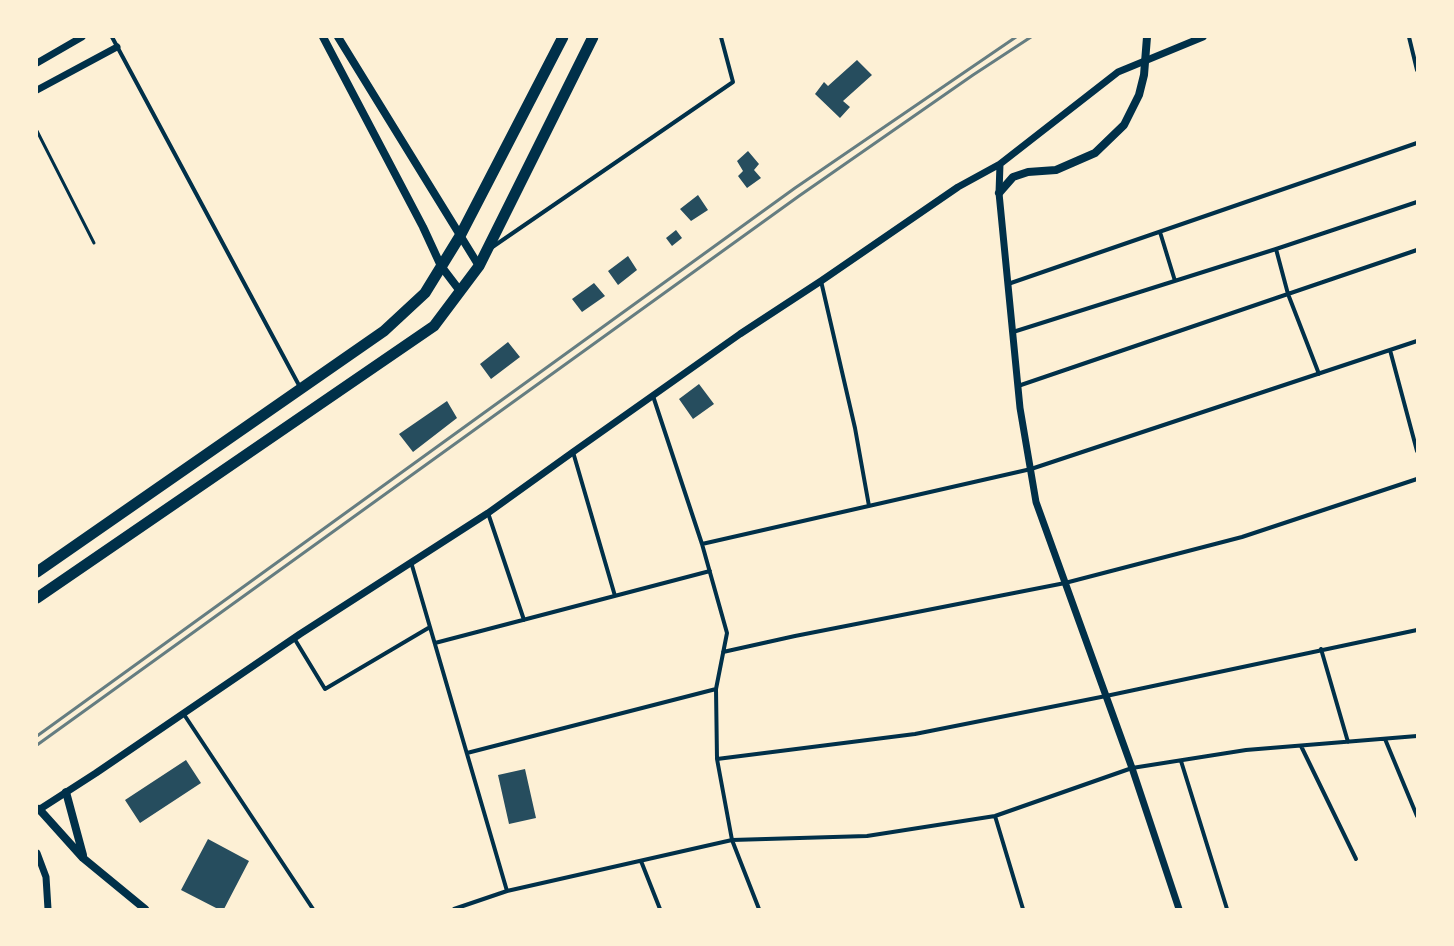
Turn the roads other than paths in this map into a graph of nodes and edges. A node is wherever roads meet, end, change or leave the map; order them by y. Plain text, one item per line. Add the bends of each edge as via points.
1 (82, 37) edge
2 (112, 37) edge
3 (323, 37) edge
4 (338, 37) edge
5 (562, 37) edge
6 (593, 37) edge
7 (721, 37) edge
8 (1147, 37) edge
9 (1202, 37) edge
10 (1409, 37) edge
11 (117, 47) junction
12 (37, 63) edge
13 (1417, 70) edge
14 (37, 90) edge
15 (37, 131) edge
16 (1417, 143) edge
17 (1000, 164) junction
18 (999, 193) junction
19 (1417, 202) edge
20 (1160, 232) junction
21 (460, 236) junction
22 (94, 243) dead end
23 (1276, 249) junction
24 (1417, 250) edge
25 (486, 252) junction
26 (441, 266) junction
27 (479, 266) junction
28 (821, 280) junction
29 (1175, 281) junction
30 (1008, 284) junction
31 (460, 291) junction
32 (1288, 294) junction
33 (1013, 332) junction
34 (1417, 341) edge
35 (1390, 350) junction
36 (1319, 374) junction
37 (1018, 386) junction
38 (301, 389) junction
39 (653, 396) junction
40 (1417, 451) edge
41 (572, 452) junction
42 (1031, 469) junction
43 (1417, 479) edge
44 (869, 506) junction
45 (488, 513) junction
46 (702, 544) junction
47 (411, 562) junction
48 (710, 571) junction
49 (37, 572) edge
50 (1065, 583) junction
51 (615, 596) junction
52 (37, 598) edge
53 (524, 620) junction
54 (430, 627) junction
55 (1417, 630) edge
56 (294, 638) junction
57 (435, 643) junction
58 (1321, 649) junction
59 (723, 652) junction
60 (716, 689) junction
61 (1106, 696) junction
62 (183, 713) junction
63 (1417, 736) edge
64 (1385, 739) junction
65 (1348, 742) junction
66 (1301, 746) junction
67 (467, 753) junction
68 (717, 760) junction
69 (1181, 761) junction
70 (1132, 768) junction
71 (66, 792) junction
72 (38, 810) edge
73 (994, 816) junction
74 (1417, 816) edge
75 (732, 840) junction
76 (37, 853) edge
77 (83, 858) junction
78 (1356, 859) dead end
79 (641, 861) junction
80 (507, 891) junction
81 (48, 909) edge
82 (145, 909) edge
83 (312, 909) edge
84 (454, 909) edge
85 (660, 909) edge
86 (759, 909) edge
87 (1023, 909) edge
88 (1178, 909) edge
89 (1227, 909) edge

1 - 12 street
2 - 11 street
3 - 26 main road
4 - 21 main road
5 - 21 highway
6 - 25 highway
7 - 25 street via 733,82
8 - 18 main road via 1140,95 1124,125 1095,153 1056,170 1028,172 1012,177
9 - 17 street via 1118,72
10 - 13 street
11 - 14 street
11 - 38 street
15 - 22 lane
16 - 20 street
17 - 18 street
17 - 28 street via 958,187
18 - 30 street
19 - 23 street
20 - 29 street
20 - 30 street
21 - 26 highway
21 - 27 main road
23 - 29 street
23 - 32 street
24 - 32 street
25 - 27 highway
26 - 31 main road
26 - 38 highway via 425,293 384,331
27 - 31 highway
28 - 39 street
28 - 44 street via 855,428
29 - 33 street
30 - 33 street
31 - 52 highway via 434,326
32 - 36 street
32 - 37 street
33 - 37 street
34 - 35 street
35 - 36 street
35 - 40 street
36 - 42 street
37 - 42 street
38 - 49 highway
39 - 41 street
39 - 46 street
41 - 45 street
41 - 51 street
42 - 44 street
42 - 50 street via 1036,502
43 - 50 street via 1242,537
44 - 46 street
45 - 47 street
45 - 53 street
46 - 48 street
47 - 54 street
47 - 56 street
48 - 51 street
48 - 59 street via 727,633
50 - 59 street
50 - 61 street
51 - 53 street
53 - 57 street
54 - 56 street via 325,689
54 - 57 street
55 - 58 street
56 - 62 street
57 - 67 street
58 - 61 street
58 - 65 street
59 - 60 street
60 - 67 street
60 - 68 street
61 - 68 street via 914,734
61 - 70 street
62 - 71 street
62 - 83 street
63 - 64 street
64 - 65 street
64 - 74 street
65 - 66 street
66 - 69 street via 1246,750
66 - 78 street
67 - 80 street
68 - 75 street
69 - 70 street
69 - 89 street
70 - 73 street
70 - 88 street
71 - 72 street
71 - 77 main road
72 - 77 main road
73 - 75 street via 867,836
73 - 87 street
75 - 79 street
75 - 86 street
76 - 81 street via 46,877
77 - 82 main road
79 - 80 street
79 - 85 street
80 - 84 street

